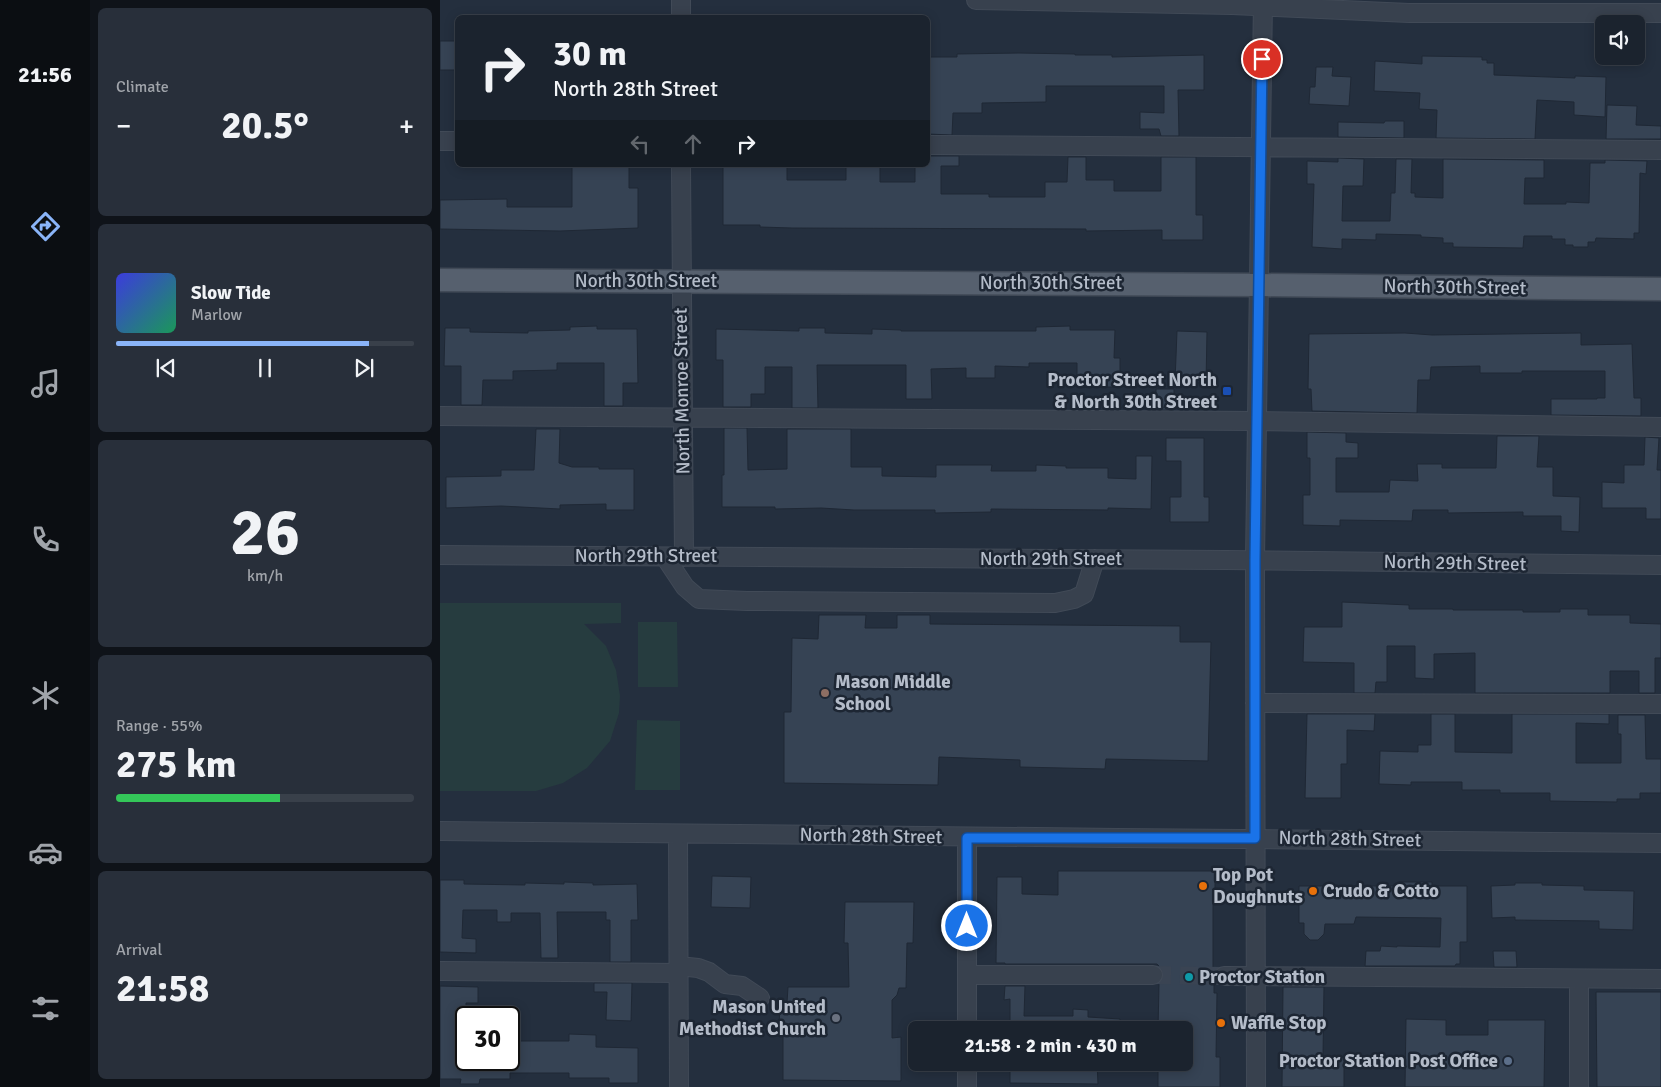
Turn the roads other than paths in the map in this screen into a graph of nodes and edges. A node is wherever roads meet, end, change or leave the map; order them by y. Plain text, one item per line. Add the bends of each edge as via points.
1 (681, 0) edge
2 (976, 0) edge
3 (1263, 3) edge
4 (1661, 13) edge
5 (681, 15) edge
6 (440, 141) edge
7 (455, 141) edge
8 (930, 145) edge
9 (1262, 147) junction
10 (1661, 150) edge
11 (681, 167) edge
12 (440, 280) edge
13 (681, 281) junction
14 (1259, 285) junction
15 (1661, 289) edge
16 (440, 416) edge
17 (684, 417) junction
18 (1257, 422) junction
19 (1661, 427) edge
20 (440, 555) edge
21 (665, 556) junction
22 (684, 556) junction
23 (1095, 559) junction
24 (1255, 560) junction
25 (1661, 566) edge
26 (1255, 703) junction
27 (1661, 704) edge
28 (440, 831) edge
29 (678, 834) junction
30 (967, 838) junction
31 (1255, 838) junction
32 (1661, 843) edge
33 (679, 970) junction
34 (440, 971) edge
35 (967, 975) junction
36 (1153, 975) tunnel mouth
37 (1224, 976) tunnel mouth
38 (1256, 977) junction
39 (1578, 979) junction
40 (1661, 979) edge
41 (760, 998) dead end
42 (967, 1021) edge
43 (967, 1071) edge
44 (679, 1087) edge
45 (967, 1087) edge
46 (1256, 1087) edge
47 (1579, 1087) edge

1 - 5 street
2 - 3 street
3 - 4 street via 1409,13
3 - 9 street
6 - 7 street
8 - 9 street
9 - 10 street
9 - 14 street
11 - 13 street, North Monroe Street
12 - 13 main road, North 30th Street
13 - 14 main road, North 30th Street
13 - 17 street, North Monroe Street
14 - 15 main road, North 30th Street
14 - 18 street
16 - 17 street
17 - 18 street
17 - 22 street, North Monroe Street
18 - 19 street
18 - 24 street
20 - 21 street, North 29th Street
21 - 22 street, North 29th Street
21 - 23 street via 685,587 699,599 747,601 1055,603 1084,594
22 - 23 street, North 29th Street
23 - 24 street, North 29th Street
24 - 25 street, North 29th Street
24 - 26 street
26 - 27 street
26 - 31 street
28 - 29 street, North 28th Street
29 - 30 street, North 28th Street
29 - 33 street
30 - 31 street, North 28th Street
30 - 35 street
31 - 32 street, North 28th Street
31 - 38 street
33 - 34 street
33 - 41 street via 698,968 725,984 742,986
33 - 44 street
35 - 36 street
35 - 42 street
37 - 38 street
38 - 39 street
38 - 46 street
39 - 40 street
39 - 47 street
43 - 45 street

